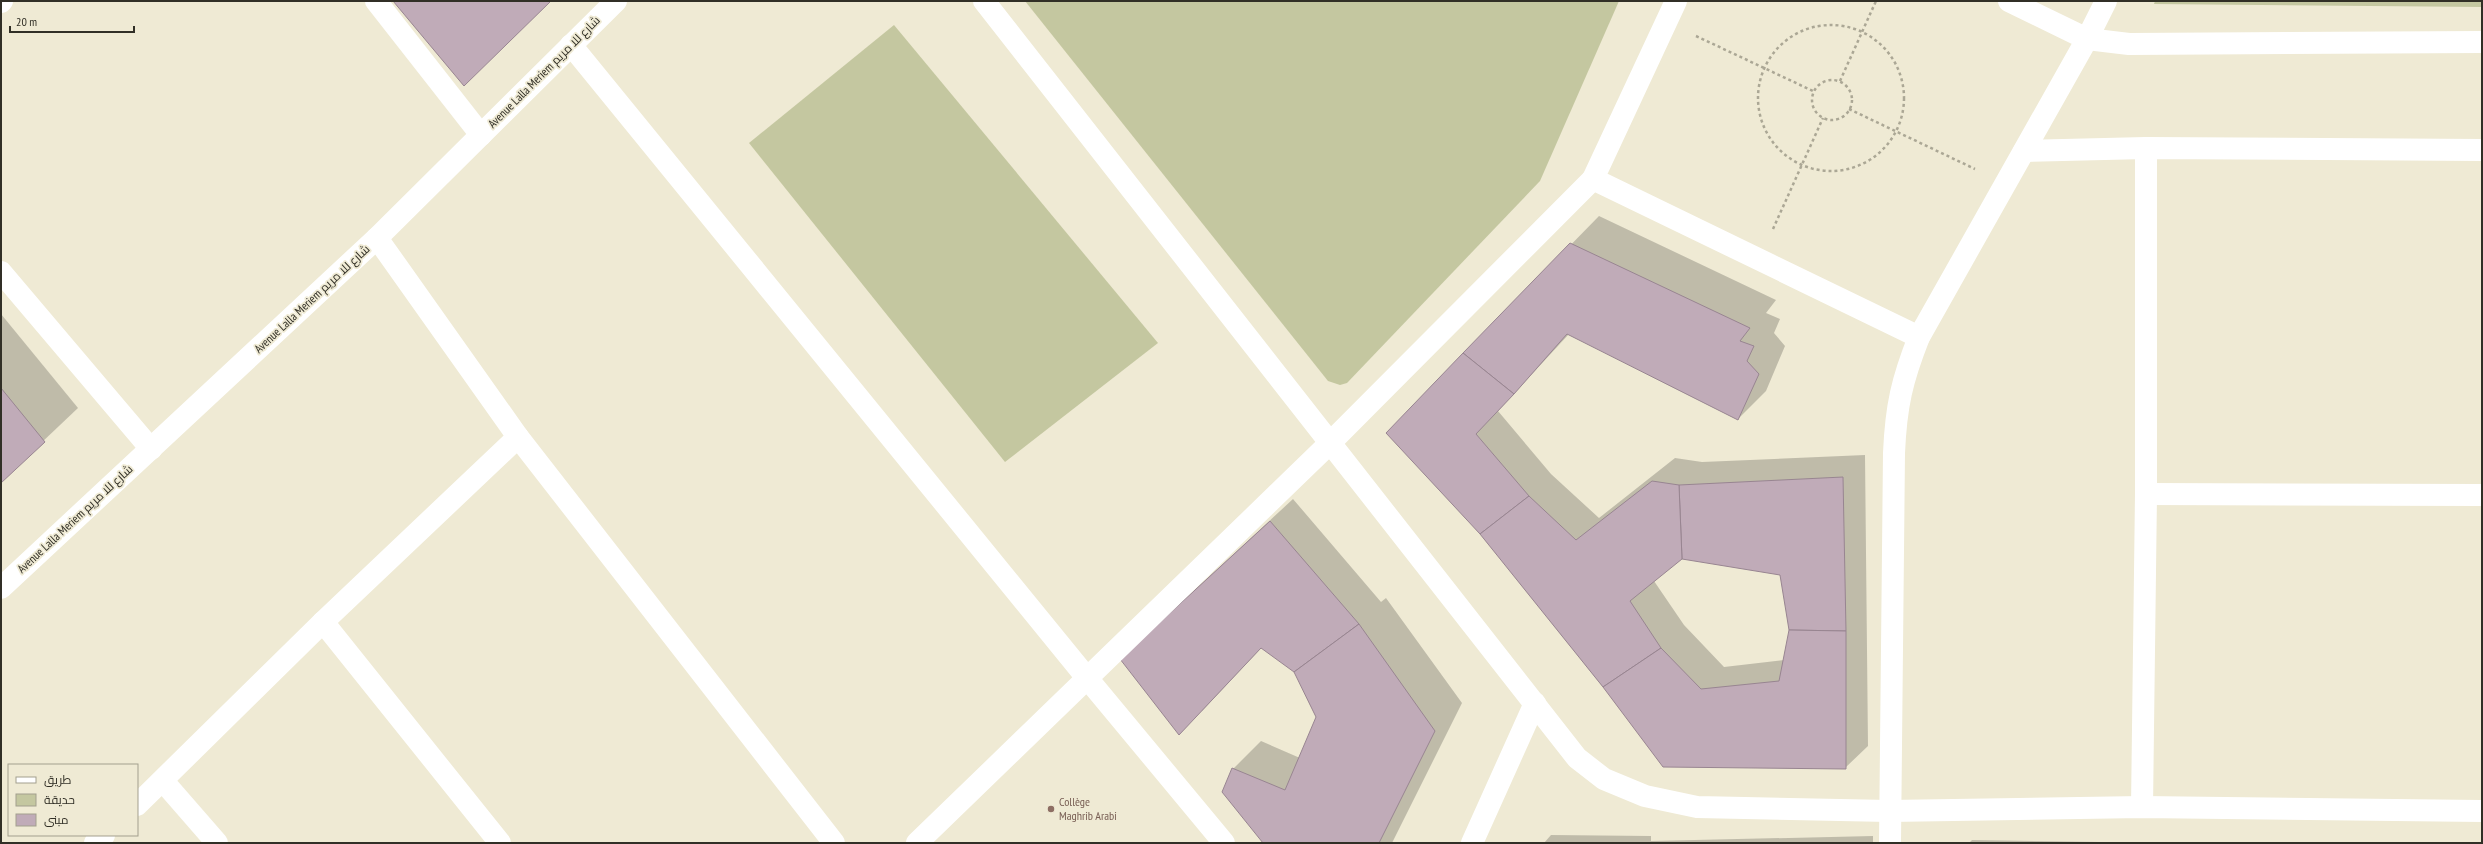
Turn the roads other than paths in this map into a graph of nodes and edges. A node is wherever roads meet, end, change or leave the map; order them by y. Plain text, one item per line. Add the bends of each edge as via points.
1 (376, 1) edge
2 (616, 1) edge
3 (984, 1) edge
4 (1676, 1) edge
5 (2009, 1) edge
6 (2106, 1) edge
7 (2088, 39) junction
8 (2482, 42) edge
9 (571, 45) junction
10 (481, 135) junction
11 (2146, 148) junction
12 (2482, 150) edge
13 (2024, 151) junction
14 (1593, 179) junction
15 (377, 238) junction
16 (1, 272) edge
17 (1919, 337) junction
18 (518, 437) junction
19 (1330, 443) junction
20 (151, 449) junction
21 (2146, 494) junction
22 (2482, 495) edge
23 (1, 588) edge
24 (323, 622) junction
25 (1087, 678) junction
26 (1535, 703) junction
27 (164, 781) junction
28 (138, 804) edge
29 (2142, 807) junction
30 (2482, 810) edge
31 (1889, 811) junction
32 (103, 836) edge
33 (95, 843) edge
34 (217, 843) edge
35 (500, 843) edge
36 (834, 843) edge
37 (917, 843) edge
38 (1224, 843) edge
39 (1472, 843) edge
40 (1890, 843) edge

1 - 10 street
2 - 9 street, Avenue Lalla Meriem شارع للا مريم
3 - 19 street
4 - 14 street
5 - 7 street
6 - 7 street
7 - 8 street via 2176,46
7 - 13 street
9 - 10 street, Avenue Lalla Meriem شارع للا مريم
9 - 25 street
10 - 15 street, Avenue Lalla Meriem شارع للا مريم
11 - 12 street
11 - 13 street
11 - 21 street
13 - 17 street
14 - 17 street
14 - 19 street
15 - 18 street
15 - 20 street, Avenue Lalla Meriem شارع للا مريم
16 - 20 street
17 - 31 street via 1904,375 1896,412
18 - 24 street
18 - 36 street
19 - 25 street
19 - 26 street
20 - 23 street, Avenue Lalla Meriem شارع للا مريم
21 - 22 street
21 - 29 street
24 - 27 street
24 - 35 street
25 - 37 street
25 - 38 street
26 - 31 street via 1577,758 1604,779 1645,796 1697,807
26 - 39 street
27 - 28 street
27 - 34 street
29 - 30 street
29 - 31 street
31 - 40 street
32 - 33 street

